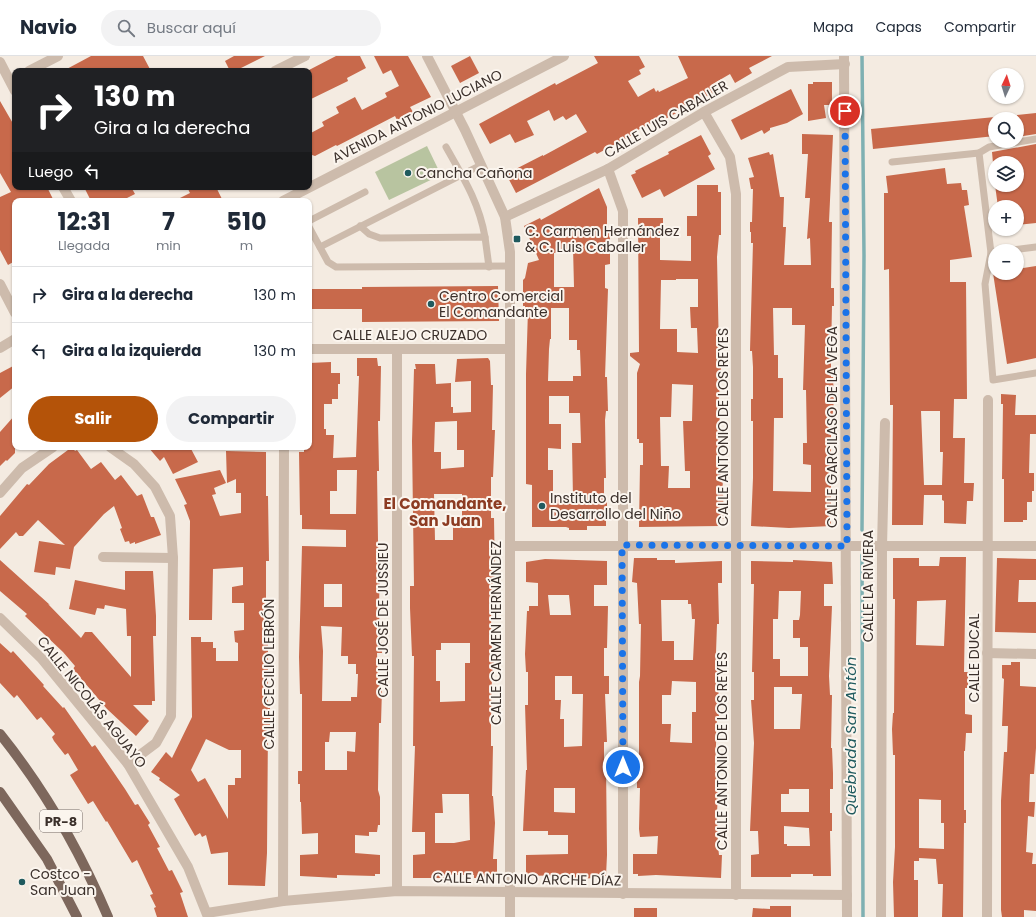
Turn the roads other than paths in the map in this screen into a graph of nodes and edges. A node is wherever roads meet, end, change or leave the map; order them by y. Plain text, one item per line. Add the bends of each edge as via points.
1 (58, 56) edge
2 (305, 56) edge
3 (427, 56) edge
4 (564, 56) edge
5 (844, 60) edge
6 (0, 62) edge
7 (35, 68) edge
8 (281, 68) edge
9 (12, 80) edge
10 (455, 112) junction
11 (704, 112) junction
12 (1036, 139) edge
13 (446, 147) dead end
14 (979, 153) junction
15 (892, 162) dead end
16 (481, 165) junction
17 (608, 169) junction
18 (461, 175) junction
19 (312, 189) edge
20 (310, 190) edge
21 (365, 192) dead end
22 (295, 198) edge
23 (505, 216) junction
24 (312, 219) edge
25 (360, 226) junction
26 (312, 232) edge
27 (485, 237) junction
28 (992, 244) edge
29 (320, 247) junction
30 (1036, 247) edge
31 (1024, 249) edge
32 (510, 266) junction
33 (489, 267) junction
34 (988, 272) edge
35 (0, 284) edge
36 (12, 307) edge
37 (12, 341) edge
38 (0, 348) edge
39 (312, 349) edge
40 (397, 349) junction
41 (510, 349) junction
42 (1036, 372) edge
43 (988, 400) dead end
44 (885, 423) dead end
45 (49, 450) edge
46 (114, 450) edge
47 (284, 450) edge
48 (0, 493) edge
49 (622, 545) junction
50 (510, 546) junction
51 (737, 546) junction
52 (847, 546) junction
53 (988, 546) junction
54 (1036, 546) edge
55 (882, 547) junction
56 (103, 557) dead end
57 (173, 558) junction
58 (0, 618) edge
59 (988, 653) junction
60 (1036, 654) edge
61 (0, 734) edge
62 (128, 764) junction
63 (0, 792) edge
64 (397, 891) junction
65 (510, 892) junction
66 (623, 894) junction
67 (736, 895) junction
68 (847, 895) junction
69 (283, 901) junction
70 (208, 915) edge
71 (77, 917) edge
72 (108, 917) edge
73 (510, 917) edge
74 (846, 917) edge
75 (881, 917) edge
76 (987, 917) edge

1 - 7 street
2 - 8 street
3 - 10 street, CALLE CARMEN HERNÁNDEZ
4 - 10 street, AVENIDA ANTONIO LUCIANO
5 - 11 street, CALLE LUIS CABALLER via 788,68
5 - 52 street, CALLE GARCILASO DE LA VEGA
6 - 9 street
10 - 16 street, CALLE CARMEN HERNÁNDEZ
10 - 19 street, AVENIDA ANTONIO LUCIANO
11 - 17 street, CALLE LUIS CABALLER
11 - 51 street, CALLE ANTONIO DE LOS REYES via 730,157 736,194
12 - 14 lane via 989,147
13 - 18 lane
14 - 15 lane
14 - 28 lane
16 - 18 lane
16 - 23 street, CALLE CARMEN HERNÁNDEZ
17 - 23 street, CALLE LUIS CABALLER
17 - 49 street via 623,211
18 - 25 lane
18 - 27 lane via 481,215
20 - 22 street, AVENIDA ANTONIO LUCIANO
21 - 24 lane
23 - 32 street, CALLE CARMEN HERNÁNDEZ
25 - 27 lane via 369,234 380,238
25 - 29 lane
26 - 29 lane
27 - 33 lane
29 - 33 lane via 328,262 336,267
30 - 31 lane
32 - 33 lane
32 - 41 street, CALLE CARMEN HERNÁNDEZ
34 - 42 lane via 985,284 993,380
35 - 36 street
37 - 38 street
39 - 40 street, CALLE ALEJO CRUZADO
40 - 41 street, CALLE ALEJO CRUZADO
40 - 64 street, CALLE JOSÉ DE JUSSIEU
41 - 50 street, CALLE CARMEN HERNÁNDEZ
43 - 53 street, CALLE DUCAL
44 - 55 street, CALLE LA RIVIERA
45 - 48 street via 22,468
46 - 57 street via 134,464 155,487 170,516
47 - 69 street, CALLE CECILIO LEBRÓN
49 - 50 street
49 - 51 street
49 - 66 street
50 - 65 street, CALLE CARMEN HERNÁNDEZ
51 - 52 street
51 - 67 street, CALLE ANTONIO DE LOS REYES
52 - 55 street
52 - 68 street, CALLE GARCILASO DE LA VEGA
53 - 54 street
53 - 55 street
53 - 59 street, CALLE DUCAL
55 - 75 street, CALLE LA RIVIERA
56 - 57 street
57 - 62 street via 171,716 156,743
58 - 62 street, CALLE NICOLÁS AGUAYO via 42,659
59 - 60 street
59 - 76 street, CALLE DUCAL
61 - 72 main road, PR-8 via 39,785 66,831
62 - 70 street, CALLE NICOLÁS AGUAYO via 188,867
63 - 71 main road, PR-8 via 47,859
64 - 65 street, CALLE ANTONIO ARCHE DÍAZ
64 - 69 street, CALLE ANTONIO ARCHE DÍAZ
65 - 66 street, CALLE ANTONIO ARCHE DÍAZ
65 - 73 street, CALLE CARMEN HERNÁNDEZ
66 - 67 street, CALLE ANTONIO ARCHE DÍAZ
67 - 68 street, CALLE ANTONIO ARCHE DÍAZ
68 - 74 street, CALLE GARCILASO DE LA VEGA
69 - 70 street, CALLE ANTONIO ARCHE DÍAZ

